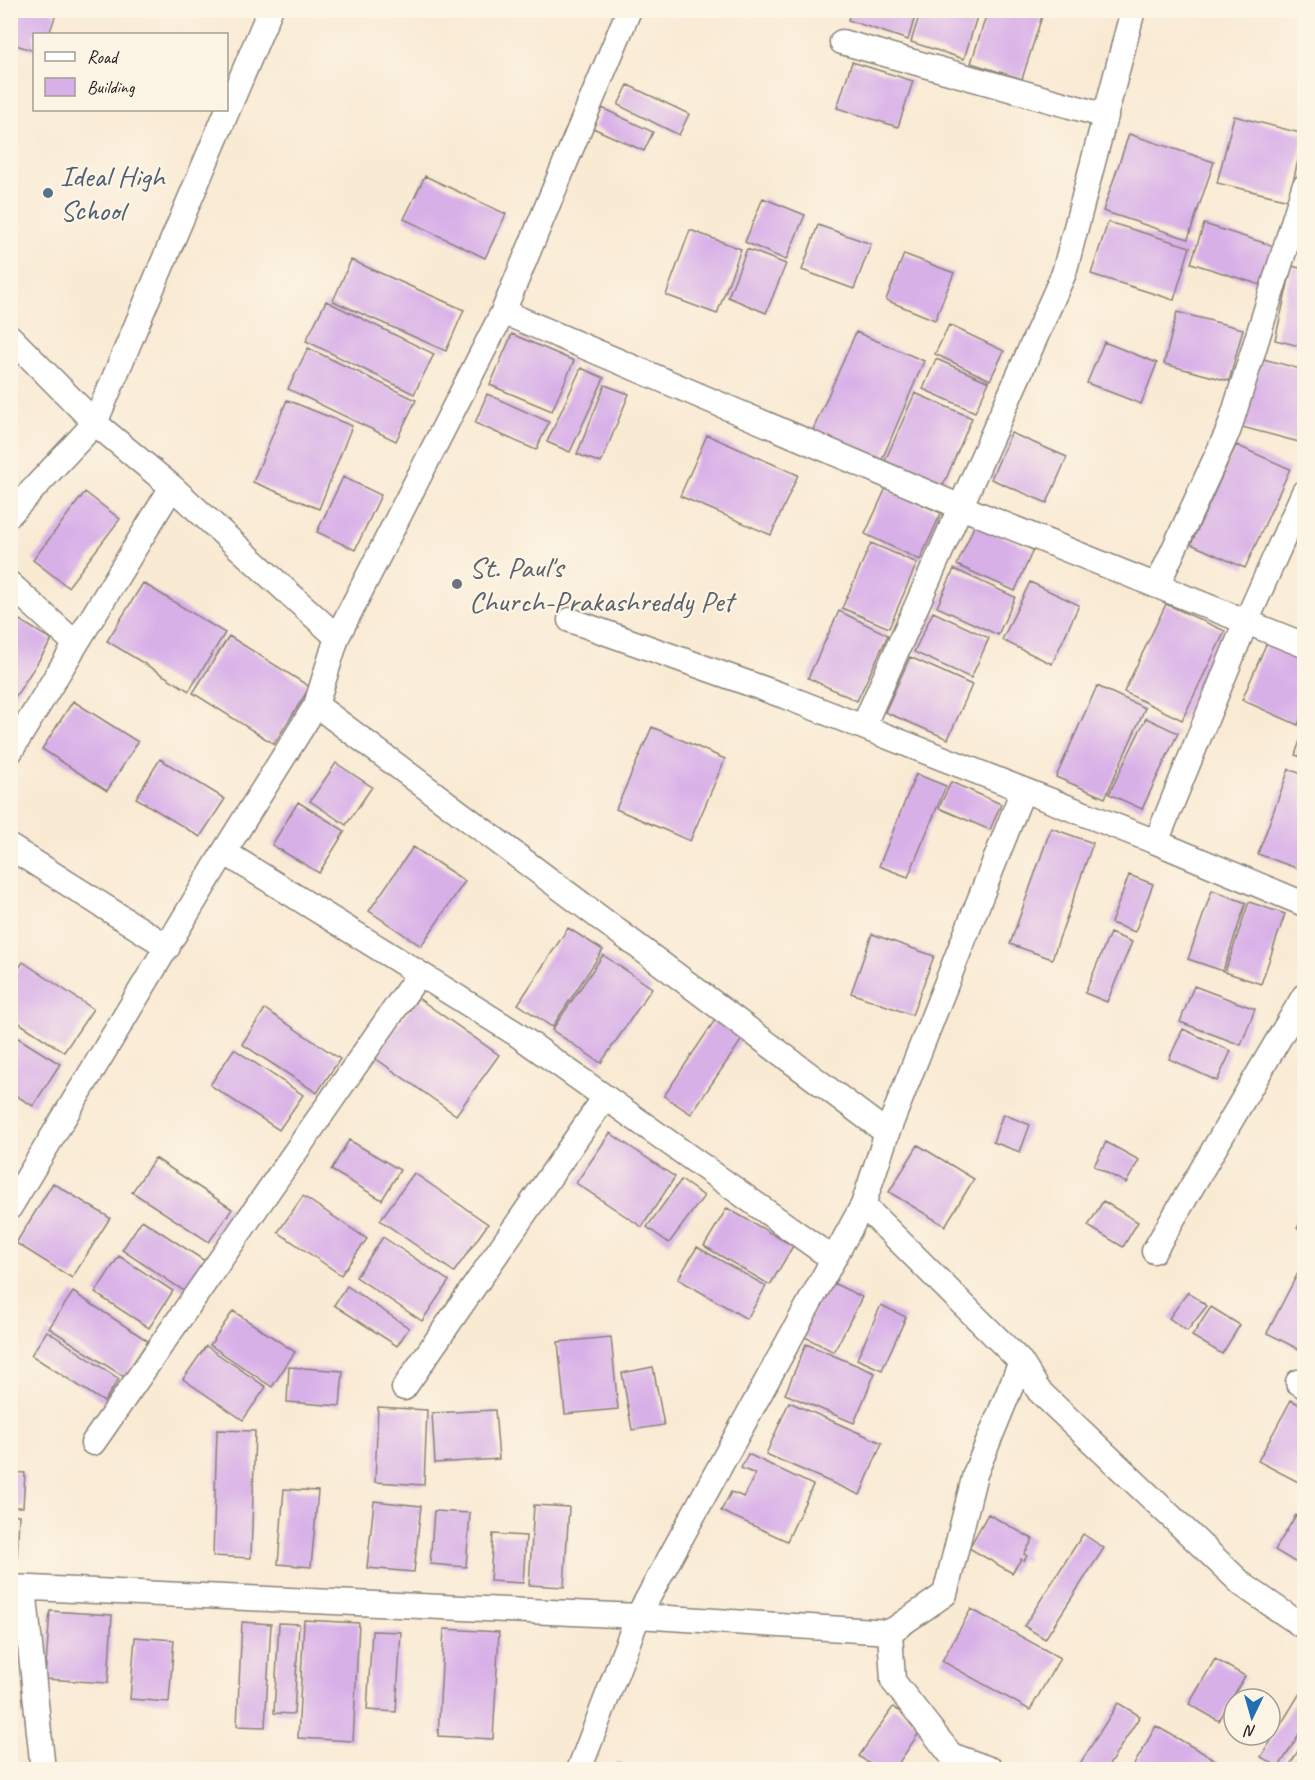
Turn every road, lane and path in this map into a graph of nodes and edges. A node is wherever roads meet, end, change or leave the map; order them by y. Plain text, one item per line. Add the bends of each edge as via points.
1 (270, 10) edge
2 (629, 10) edge
3 (1133, 10) edge
4 (842, 42) dead end
5 (228, 109) edge
6 (227, 111) edge
7 (1106, 116) junction
8 (1305, 187) edge
9 (503, 312) junction
10 (10, 337) edge
11 (95, 423) junction
12 (172, 487) junction
13 (1305, 492) edge
14 (961, 507) junction
15 (10, 514) edge
16 (10, 584) edge
17 (1157, 586) junction
18 (570, 620) dead end
19 (1246, 622) junction
20 (337, 638) junction
21 (76, 644) junction
22 (1305, 645) edge
23 (316, 705) junction
24 (863, 727) junction
25 (10, 752) edge
26 (1023, 790) junction
27 (1156, 842) junction
28 (10, 847) edge
29 (224, 852) junction
30 (1302, 902) edge
31 (168, 947) junction
32 (419, 974) junction
33 (1305, 996) edge
34 (605, 1097) junction
35 (887, 1132) junction
36 (863, 1204) junction
37 (10, 1208) edge
38 (1154, 1251) dead end
39 (833, 1259) junction
40 (1021, 1362) junction
41 (404, 1388) dead end
42 (93, 1443) dead end
43 (17, 1588) edge
44 (638, 1616) junction
45 (1305, 1627) edge
46 (890, 1632) junction
47 (43, 1770) edge
48 (579, 1770) edge
49 (992, 1770) edge

1 - 5 street
2 - 9 street
3 - 7 street
4 - 7 street
6 - 11 street
7 - 14 street via 1064,273
8 - 17 street via 1229,429
9 - 14 street
9 - 20 street
10 - 11 street
11 - 12 street
11 - 15 street
12 - 20 street
12 - 21 street
13 - 19 street
14 - 17 street
14 - 24 street
16 - 21 street
17 - 19 street
18 - 24 street
19 - 22 street
19 - 27 street
20 - 23 street
21 - 25 street
23 - 29 street
23 - 35 street
24 - 26 street
26 - 27 street
26 - 35 street
27 - 30 street
28 - 31 street
29 - 31 street
29 - 32 street
31 - 37 street
32 - 34 street via 515,1033
32 - 42 street
33 - 38 street
34 - 39 street
34 - 41 street
35 - 36 street
36 - 39 street
36 - 40 street
39 - 44 street
40 - 45 street via 1039,1391 1242,1585
40 - 46 street via 975,1474 945,1594
43 - 44 street
43 - 47 street
44 - 46 street
44 - 48 street
46 - 49 street via 893,1681 951,1755

